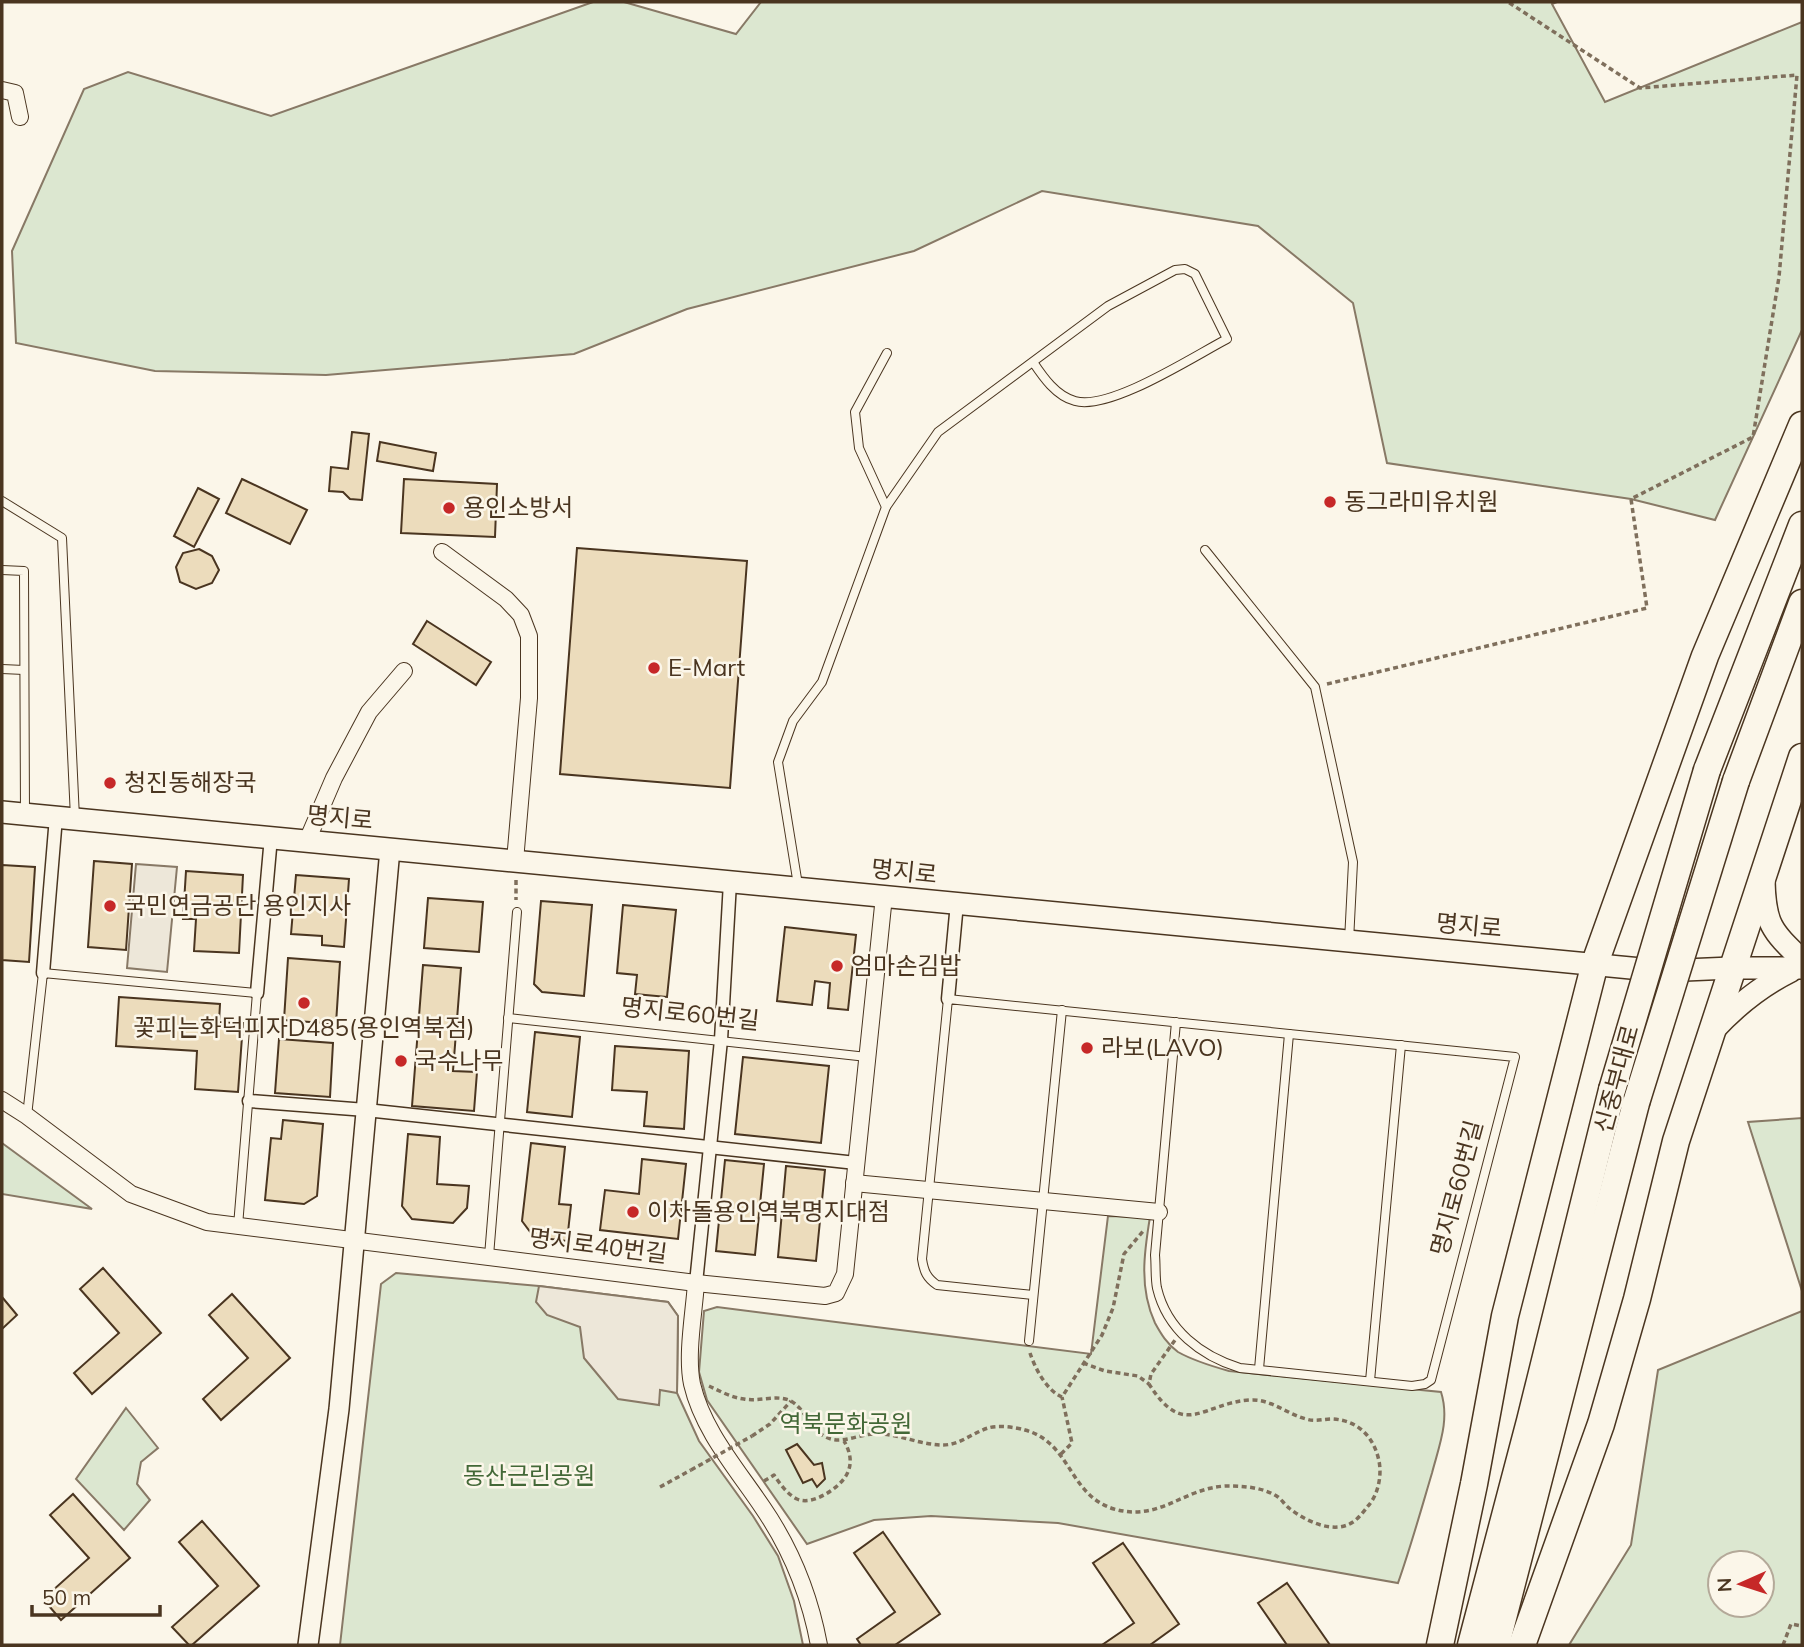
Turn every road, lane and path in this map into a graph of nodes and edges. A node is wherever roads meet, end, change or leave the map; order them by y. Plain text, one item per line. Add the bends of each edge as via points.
1 (1508, 2) edge
2 (2, 90) edge
3 (20, 117) dead end
4 (887, 353) dead end
5 (1033, 362) junction
6 (1802, 425) edge
7 (2, 501) edge
8 (886, 507) junction
9 (1802, 525) edge
10 (1205, 550) dead end
11 (442, 552) dead end
12 (2, 570) edge
13 (1802, 603) edge
14 (2, 669) edge
15 (24, 670) junction
16 (404, 670) dead end
17 (1315, 687) junction
18 (1802, 757) edge
19 (2, 812) edge
20 (25, 814) junction
21 (65, 818) junction
22 (271, 837) junction
23 (307, 841) junction
24 (390, 849) junction
25 (515, 861) junction
26 (1764, 871) junction
27 (730, 882) junction
28 (799, 888) junction
29 (884, 896) junction
30 (957, 904) junction
31 (517, 912) joint
32 (1349, 941) junction
33 (1595, 964) junction
34 (1801, 965) edge
35 (1731, 968) junction
36 (43, 973) junction
37 (257, 993) junction
38 (948, 999) junction
39 (1062, 1010) junction
40 (508, 1017) junction
41 (1176, 1022) junction
42 (1289, 1034) junction
43 (1710, 1034) junction
44 (721, 1040) junction
45 (1401, 1045) junction
46 (867, 1057) junction
47 (2, 1100) edge
48 (249, 1101) junction
49 (366, 1110) junction
50 (27, 1116) junction
51 (500, 1125) junction
52 (712, 1147) junction
53 (856, 1163) junction
54 (854, 1183) junction
55 (928, 1190) junction
56 (1042, 1201) junction
57 (1159, 1212) junction
58 (238, 1226) junction
59 (354, 1239) junction
60 (489, 1256) junction
61 (696, 1283) junction
62 (1033, 1296) junction
63 (1180, 1332) junction
64 (1029, 1341) joint
65 (1083, 1363) junction
66 (1259, 1369) junction
67 (691, 1374) junction
68 (1370, 1381) junction
69 (1149, 1384) junction
70 (1062, 1396) junction
71 (792, 1401) junction
72 (844, 1441) junction
73 (1061, 1454) junction
74 (660, 1487) dead end
75 (749, 1488) junction
76 (1802, 1626) edge
77 (308, 1645) edge
78 (819, 1645) edge
79 (1440, 1645) edge
80 (1471, 1645) edge
81 (1496, 1645) edge
82 (1522, 1645) edge
83 (1783, 1645) edge

1 - 17 path via 1640,88 1797,75 1779,277 1753,437 1631,499 1647,608
2 - 3 street via 15,93
4 - 8 lane via 855,412 859,448
5 - 5 lane via 1108,306 1175,270 1195,274 1227,339 1127,392 1090,403 1073,401 1056,390
5 - 8 lane via 938,432
6 - 33 highway via 1705,656
7 - 21 lane via 62,538
8 - 28 lane via 822,682 793,721 778,762
9 - 80 highway, 신중부대로, bridge via 1707,770 1612,1090
10 - 17 lane
11 - 25 street via 506,599 529,636 529,698
12 - 15 lane via 23,571
13 - 81 highway, 신중부대로, bridge via 1736,781 1636,1103
14 - 15 lane
15 - 20 lane
16 - 23 street via 369,712
17 - 32 lane via 1353,862
18 - 26 highway
19 - 20 main road, 명지로
20 - 21 main road, 명지로
21 - 22 main road, 명지로
21 - 36 street
22 - 23 main road, 명지로
22 - 37 street
23 - 24 main road, 명지로
24 - 25 main road, 명지로
24 - 49 street
25 - 27 main road, 명지로
25 - 31 path
26 - 34 main road via 1768,918 1774,933
26 - 35 highway
27 - 28 main road, 명지로
27 - 44 street
28 - 29 main road, 명지로
29 - 30 main road, 명지로
29 - 46 street
30 - 32 main road, 명지로
30 - 38 street
31 - 40 lane
32 - 33 main road, 명지로
33 - 35 main road, 명지로 via 1662,971
33 - 79 highway via 1505,1316
34 - 35 main road, 명지로
34 - 43 main road via 1755,992
35 - 43 highway
36 - 37 lane
36 - 50 lane
37 - 48 lane
38 - 39 lane, 명지로60번길
38 - 55 lane
39 - 41 lane, 명지로60번길
39 - 56 lane
40 - 44 lane, 명지로60번길
40 - 51 lane
41 - 42 lane, 명지로60번길
41 - 57 lane, 명지로60번길
42 - 45 lane, 명지로60번길
42 - 66 lane
43 - 82 highway via 1676,1141 1601,1424
44 - 46 lane, 명지로60번길
44 - 52 street
45 - 68 lane
45 - 68 lane, 명지로60번길 via 1515,1057 1431,1380 1412,1386
46 - 53 street
47 - 50 street, 명지로40번길
48 - 49 street
48 - 58 lane
49 - 51 street
49 - 59 street
50 - 58 street, 명지로40번길 via 131,1194 207,1222
51 - 52 street
51 - 60 lane
52 - 53 street
52 - 61 street
53 - 54 street
54 - 55 street
54 - 61 street, 명지로40번길 via 845,1274 836,1293 814,1296
55 - 56 street
55 - 62 lane via 922,1259 929,1280 937,1285
56 - 57 street
56 - 62 lane
57 - 63 lane, 명지로60번길 via 1157,1286 1163,1307
57 - 65 path via 1124,1254 1113,1308
58 - 59 street, 명지로40번길
59 - 60 street, 명지로40번길
59 - 77 street via 339,1409
60 - 61 street, 명지로40번길
61 - 67 street
62 - 64 lane
63 - 66 lane, 명지로60번길 via 1217,1361
63 - 69 path
64 - 70 path via 1038,1371
65 - 69 path via 1138,1376
65 - 70 path
66 - 68 lane, 명지로60번길
67 - 71 path via 733,1397
67 - 75 street via 697,1403 709,1427
69 - 73 path via 1173,1412 1209,1412 1251,1400 1268,1402 1305,1419 1357,1425 1376,1447 1380,1468 1373,1501 1353,1522 1330,1526 1307,1521 1267,1492 1241,1486 1202,1489 1149,1512 1132,1511 1113,1508 1084,1491
70 - 73 path via 1072,1443
71 - 72 path via 821,1435
71 - 74 path, bridge via 752,1436
72 - 73 path via 876,1433 946,1445 989,1427 1007,1427 1040,1436
72 - 75 path via 850,1452 849,1471 835,1489 819,1498 795,1499 774,1475
75 - 78 street via 787,1548
76 - 83 path via 1791,1624

